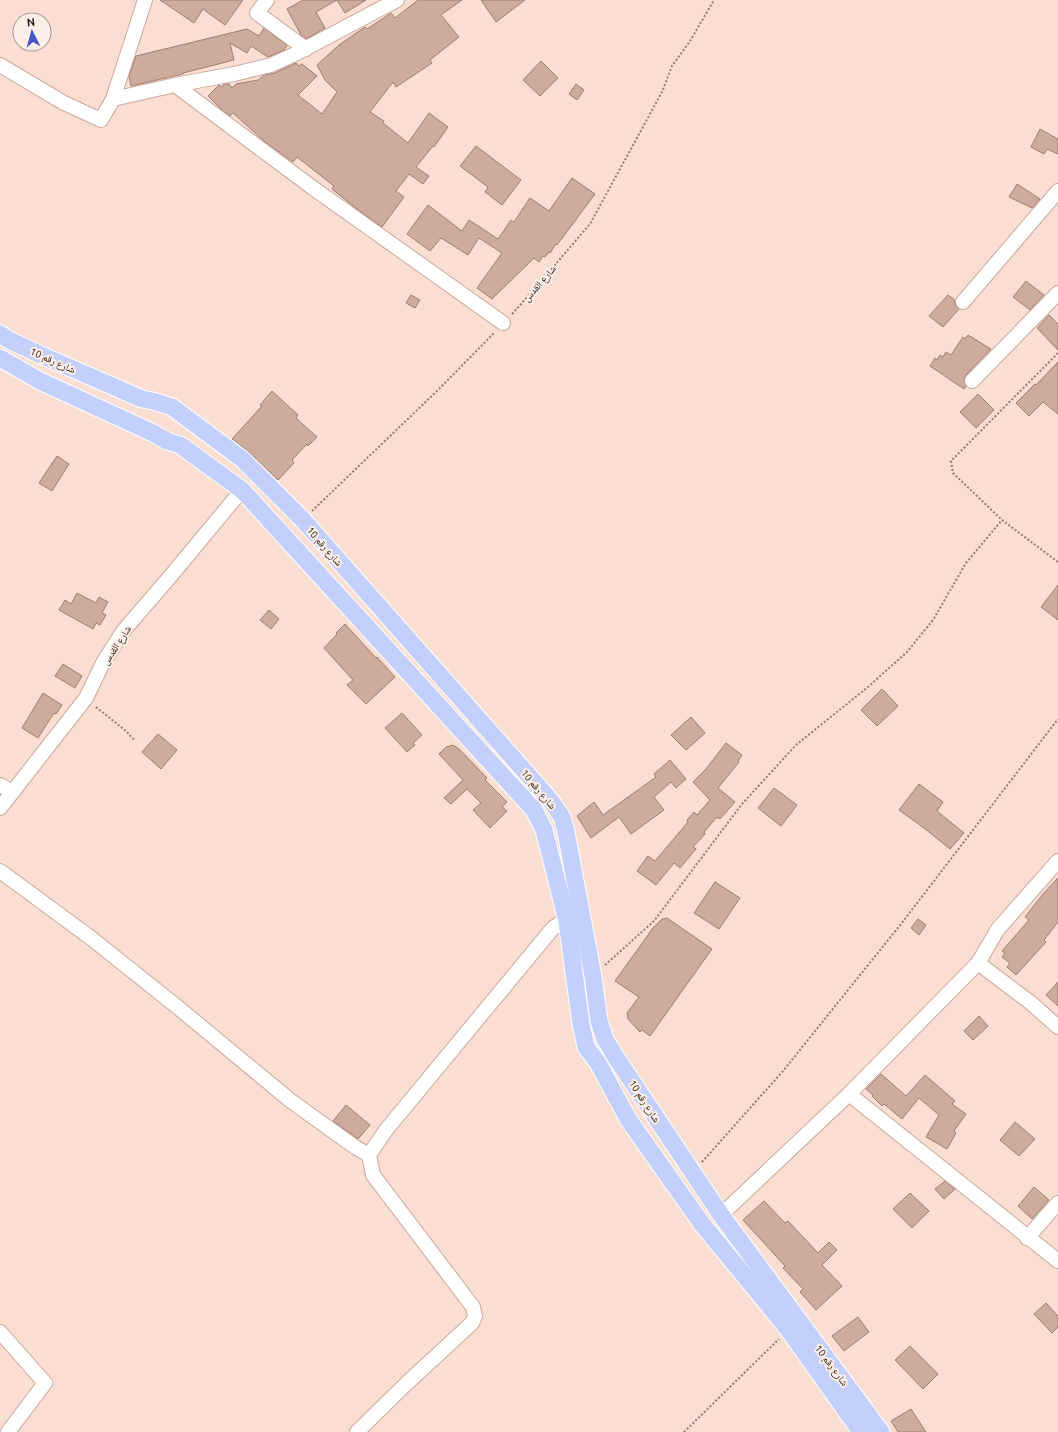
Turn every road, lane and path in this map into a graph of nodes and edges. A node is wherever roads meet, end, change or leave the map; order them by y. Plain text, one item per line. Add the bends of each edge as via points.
1 (145, 0) edge
2 (267, 0) edge
3 (397, 0) edge
4 (714, 0) edge
5 (306, 49) junction
6 (0, 65) edge
7 (175, 85) junction
8 (113, 99) junction
9 (1058, 192) edge
10 (1058, 293) edge
11 (963, 302) dead end
12 (503, 323) junction
13 (0, 334) edge
14 (1058, 353) edge
15 (0, 358) edge
16 (972, 382) dead end
17 (242, 490) junction
18 (302, 520) junction
19 (1002, 520) junction
20 (1058, 562) edge
21 (86, 698) junction
22 (1058, 719) edge
23 (134, 740) dead end
24 (0, 786) edge
25 (13, 792) junction
26 (0, 808) edge
27 (1058, 861) edge
28 (0, 871) edge
29 (567, 921) junction
30 (978, 963) junction
31 (593, 976) junction
32 (1058, 1027) edge
33 (849, 1094) junction
34 (369, 1155) junction
35 (692, 1173) junction
36 (1058, 1203) edge
37 (721, 1215) junction
38 (1027, 1238) junction
39 (1058, 1261) edge
40 (788, 1329) junction
41 (0, 1332) edge
42 (8, 1432) edge
43 (357, 1432) edge
44 (684, 1432) edge
45 (860, 1432) edge
46 (881, 1432) edge

1 - 8 street
2 - 5 street via 257,13
3 - 5 street
4 - 12 path, شارع القدس via 672,66 662,92 590,224
5 - 7 street via 271,65
6 - 8 street via 64,103 101,120
7 - 8 street
7 - 12 street via 313,188
9 - 11 street
10 - 16 street
12 - 18 path, شارع القدس via 438,390
13 - 18 main road, شارع رقم 10 via 41,355 142,399 172,407 242,459
14 - 19 path via 951,461 953,473
15 - 17 main road, شارع رقم 10 via 40,381 166,441 180,445
17 - 21 street, شارع القدس via 124,630
17 - 29 main road, شارع رقم 10 via 534,810 544,830
18 - 31 main road, شارع رقم 10 via 551,801 562,817
19 - 20 path
19 - 31 path via 966,563 933,620 907,652 796,745 742,804 654,921
21 - 23 path
21 - 25 street, شارع القدس
22 - 35 path via 783,1071
24 - 25 street
25 - 26 street, شارع القدس
27 - 30 street via 998,929
28 - 34 street via 103,948 283,1095
29 - 34 street via 553,928 386,1130
29 - 40 main road, شارع رقم 10 via 586,1047 598,1063 628,1119 702,1224
30 - 32 street
30 - 33 street
31 - 35 main road, شارع رقم 10 via 599,1021 605,1039
33 - 37 street
33 - 38 street
34 - 43 street via 373,1175 473,1307 475,1316 472,1323
35 - 37 main road, شارع رقم 10
36 - 38 street
37 - 46 main road, شارع رقم 10
38 - 39 street
40 - 44 path
40 - 45 main road, شارع رقم 10
41 - 42 street via 45,1383

